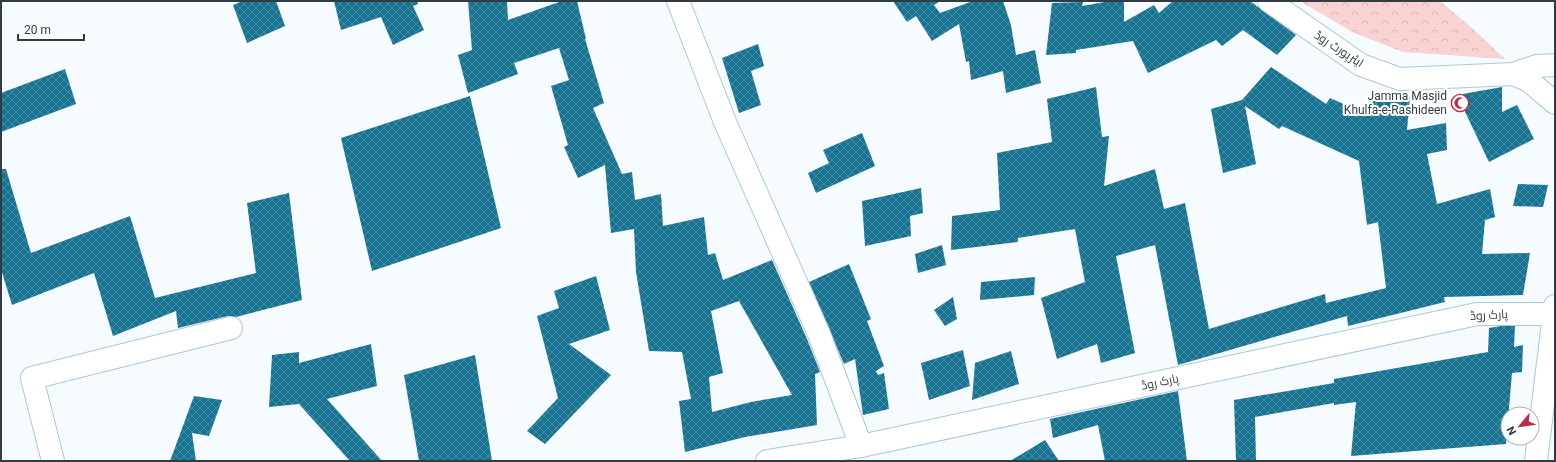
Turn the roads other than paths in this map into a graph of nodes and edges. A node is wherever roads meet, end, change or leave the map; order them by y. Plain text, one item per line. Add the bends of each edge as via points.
1 (678, 1) edge
2 (1269, 1) edge
3 (1555, 65) edge
4 (1513, 74) junction
5 (1555, 103) edge
6 (1554, 310) edge
7 (231, 328) dead end
8 (861, 446) junction
9 (53, 461) edge
10 (767, 461) edge
11 (1536, 461) edge

1 - 8 main road via 725,122 819,334
2 - 4 main road, ایئرپورٹ روڈ via 1361,65 1400,79
3 - 4 main road, ایئرپورٹ روڈ via 1538,66
4 - 5 main road, ایئرپورٹ روڈ via 1528,80
6 - 8 main road, پارک روڈ via 1477,314
6 - 11 main road
7 - 9 main road via 32,378
8 - 10 main road, پارک روڈ

